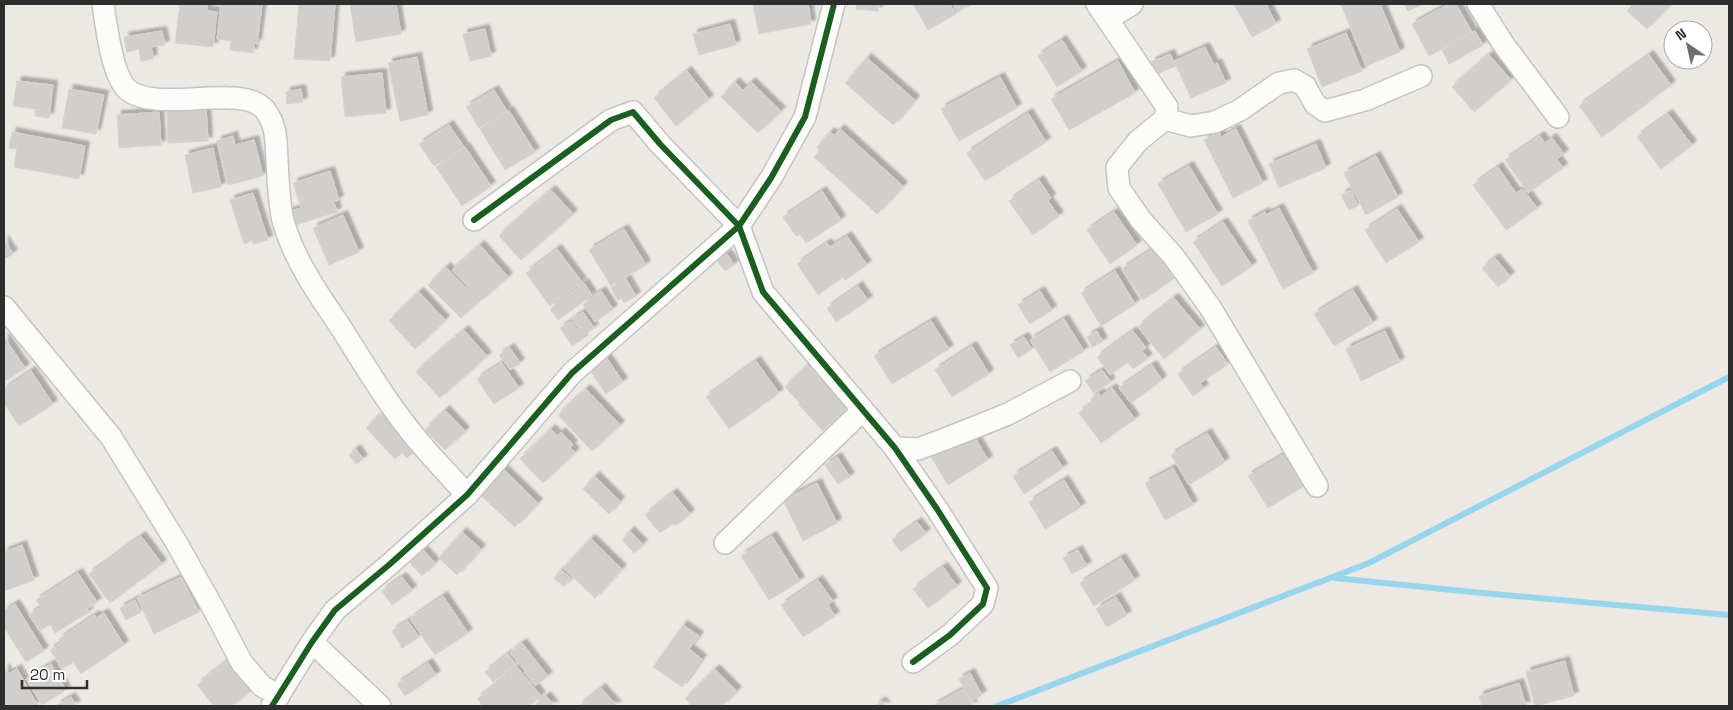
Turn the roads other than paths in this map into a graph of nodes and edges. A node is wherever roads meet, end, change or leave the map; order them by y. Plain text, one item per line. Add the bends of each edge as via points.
1 (102, 4) edge
2 (834, 4) edge
3 (1132, 4) edge
4 (1478, 4) edge
5 (1102, 11) edge
6 (1421, 76) dead end
7 (1558, 117) dead end
8 (1165, 119) junction
9 (474, 220) dead end
10 (739, 226) junction
11 (4, 307) edge
12 (1070, 381) dead end
13 (863, 410) junction
14 (895, 448) junction
15 (1317, 486) dead end
16 (467, 495) junction
17 (725, 543) dead end
18 (312, 642) junction
19 (912, 662) dead end
20 (276, 701) edge
21 (380, 706) edge

1 - 16 street via 116,71 127,89 143,97 239,98 260,103 271,118 276,134 283,222 297,259 420,444
2 - 10 street via 805,117 771,178
3 - 5 street
4 - 7 street
5 - 8 street via 1167,107
6 - 8 street via 1365,100 1325,111 1315,104 1305,86 1294,80 1279,84 1215,122 1190,126
8 - 15 street via 1138,141 1117,167 1119,188 1210,307
9 - 10 street via 611,120 632,112
10 - 13 street via 763,292
10 - 16 street via 572,373
11 - 20 street via 112,437 176,542 242,663
12 - 14 street via 1008,414 945,439 918,449
13 - 14 street
13 - 17 street
14 - 19 street via 987,588 983,604 950,635
16 - 18 street via 335,610
18 - 20 street
18 - 21 street

